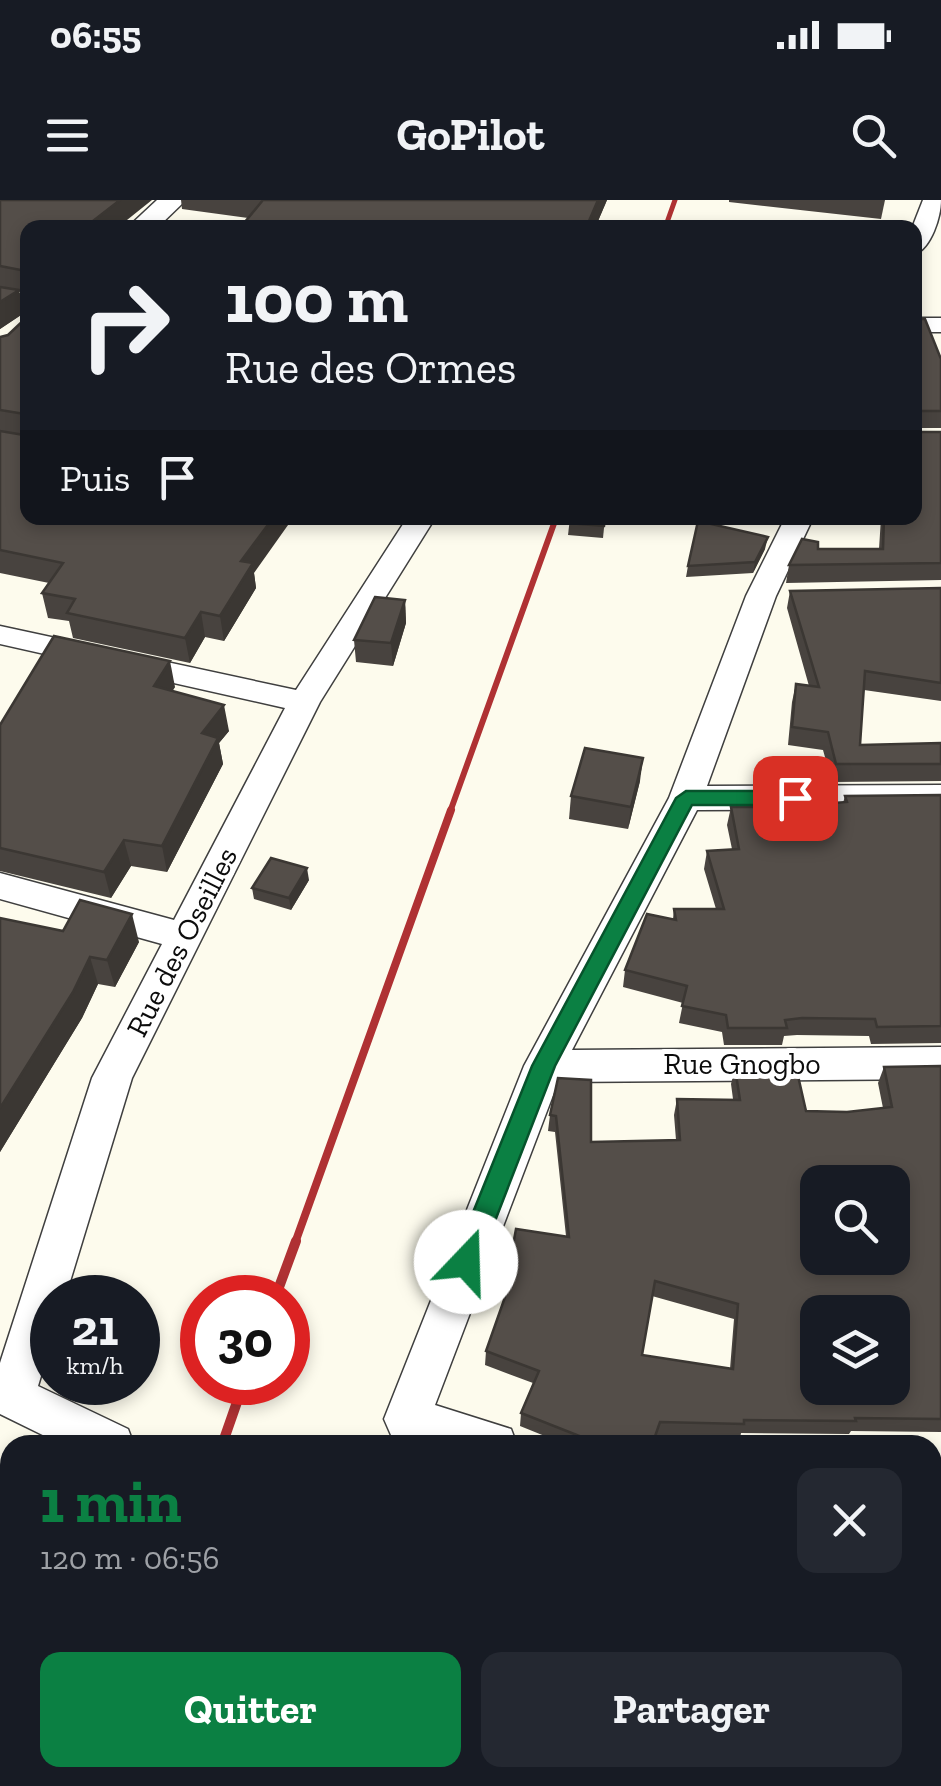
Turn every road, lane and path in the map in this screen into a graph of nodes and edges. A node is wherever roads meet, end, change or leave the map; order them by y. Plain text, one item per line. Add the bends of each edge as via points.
1 (934, 200) edge
2 (166, 201) edge
3 (148, 220) edge
4 (926, 234) edge
5 (417, 525) edge
6 (796, 525) edge
7 (801, 595) edge
8 (761, 596) junction
9 (0, 635) edge
10 (304, 702) junction
11 (941, 797) edge
12 (686, 798) junction
13 (0, 886) edge
14 (185, 937) junction
15 (941, 1063) edge
16 (544, 1066) junction
17 (6, 1393) edge
18 (91, 1435) edge
19 (460, 1435) edge

1 - 4 street
2 - 3 street
5 - 10 street, Rue des Oseilles
6 - 8 street
7 - 8 street
8 - 12 street
9 - 10 street
10 - 14 street, Rue des Oseilles
11 - 12 street
12 - 16 street
13 - 14 street
14 - 17 street, Rue des Oseilles via 112,1078
15 - 16 street, Rue Gnogbo
16 - 19 street via 406,1419
17 - 18 street

